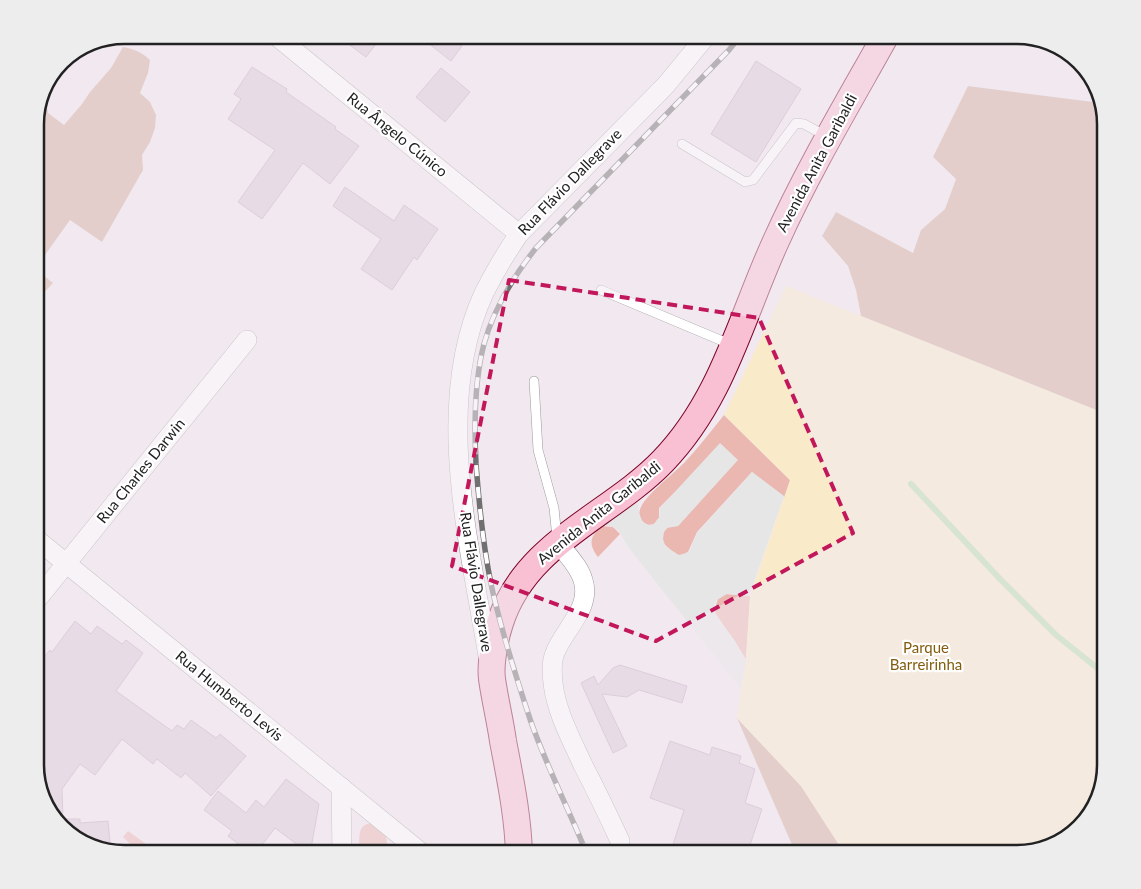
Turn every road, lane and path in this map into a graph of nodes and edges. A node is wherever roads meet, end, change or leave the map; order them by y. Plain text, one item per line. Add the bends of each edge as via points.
1 (286, 44) edge
2 (700, 44) edge
3 (881, 44) edge
4 (828, 138) junction
5 (682, 144) dead end
6 (519, 234) junction
7 (601, 290) dead end
8 (247, 340) dead end
9 (734, 346) junction
10 (534, 381) dead end
11 (558, 542) junction
12 (44, 545) edge
13 (66, 563) junction
14 (44, 591) edge
15 (492, 677) junction
16 (341, 788) junction
17 (342, 845) edge
18 (412, 845) edge
19 (518, 845) edge
20 (622, 845) edge

1 - 6 street, Rua Ângelo Cúnico
2 - 6 street, Rua Flávio Dallegrave via 666,85
3 - 4 main road, Avenida Anita Garibaldi
4 - 5 lane via 796,123 753,180 745,182
4 - 9 main road, Avenida Anita Garibaldi via 772,250
6 - 15 street, Rua Flávio Dallegrave via 484,294 471,329 463,364 459,408 458,452 462,492
7 - 9 lane
8 - 13 street, Rua Charles Darwin
9 - 11 main road, Avenida Anita Garibaldi via 710,397 681,442 641,482
10 - 11 lane via 538,450 554,508
11 - 15 main road, Avenida Anita Garibaldi via 531,569 509,601 500,623
11 - 20 street via 579,571 585,593 579,612 554,654 552,668 557,704
12 - 13 street, Rua Humberto Levis
13 - 14 street, Rua Charles Darwin
13 - 16 street, Rua Humberto Levis
15 - 19 main road, Avenida Anita Garibaldi via 517,819
16 - 17 street
16 - 18 street, Rua Humberto Levis

